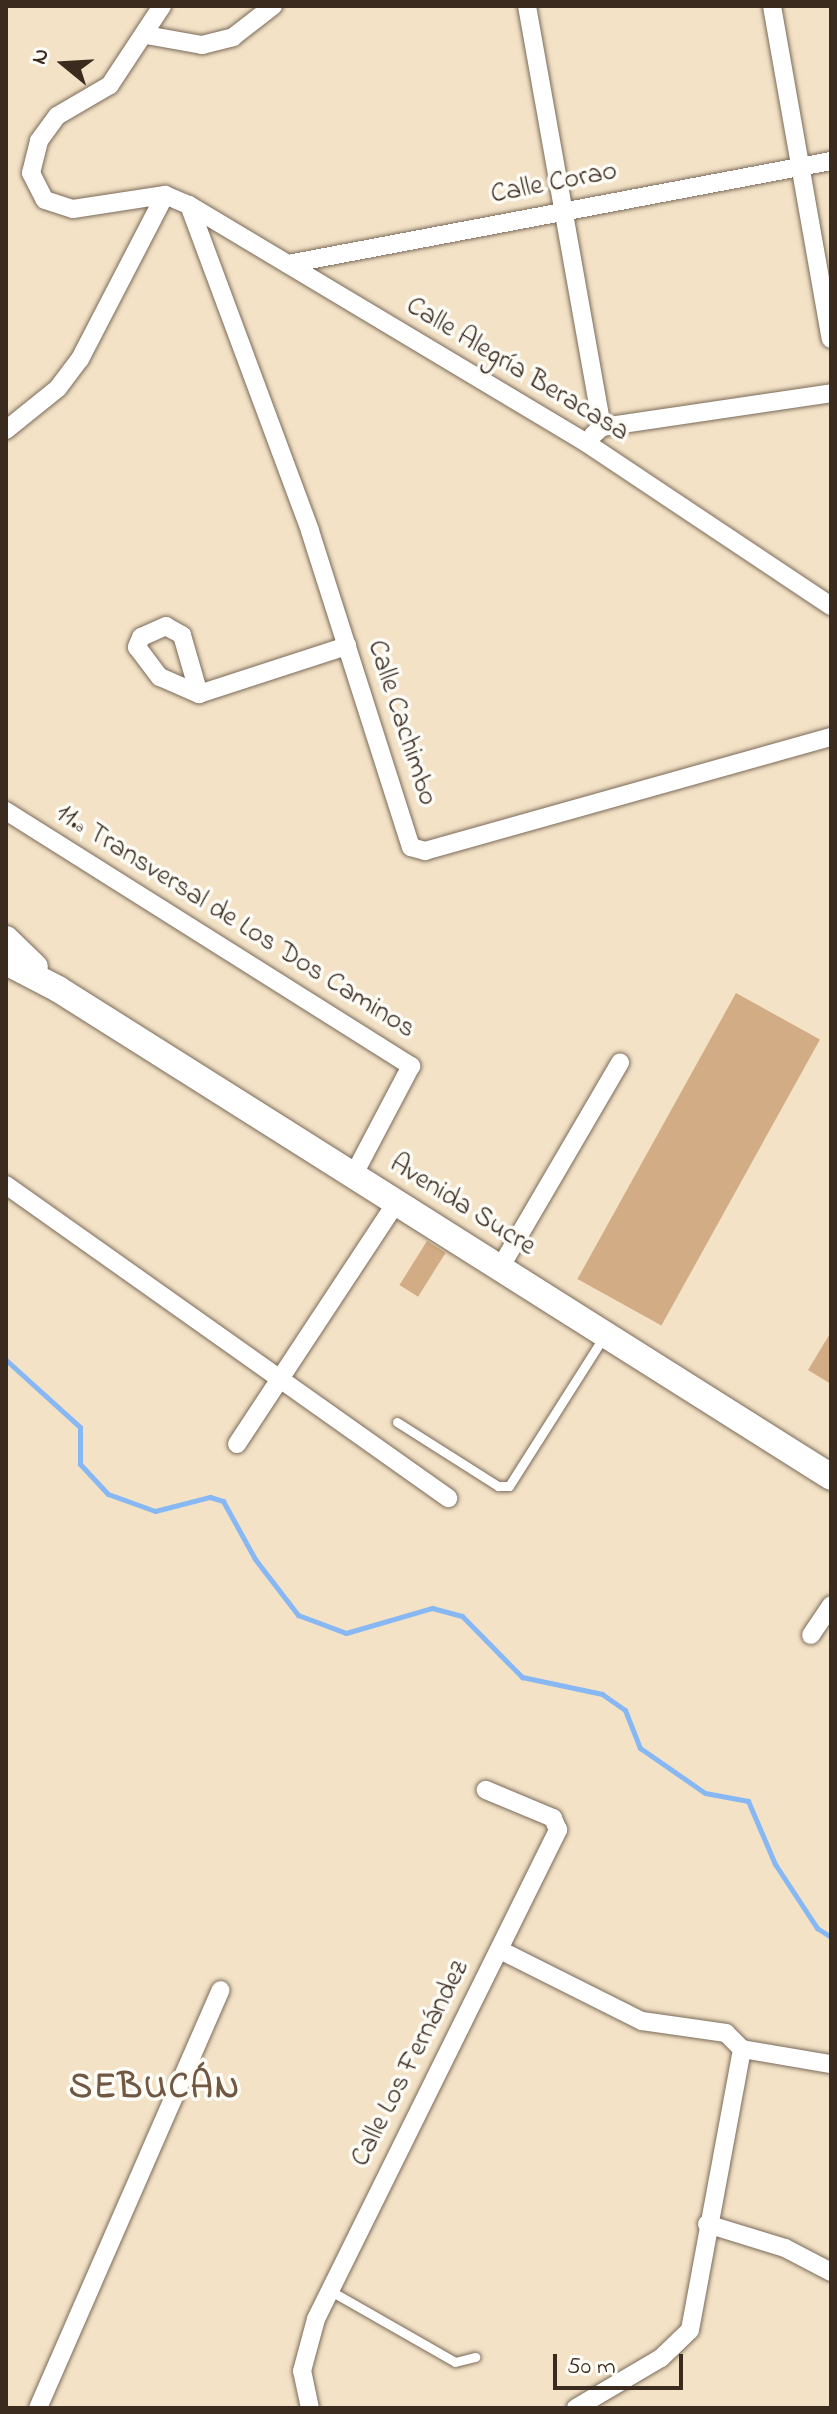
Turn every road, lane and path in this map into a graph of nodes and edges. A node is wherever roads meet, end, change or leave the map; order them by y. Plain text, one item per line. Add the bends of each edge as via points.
1 (162, 6) edge
2 (273, 6) edge
3 (527, 6) edge
4 (772, 6) edge
5 (146, 35) junction
6 (831, 161) edge
7 (803, 165) junction
8 (165, 195) junction
9 (189, 205) junction
10 (561, 210) junction
11 (288, 264) junction
12 (831, 339) edge
13 (831, 393) edge
14 (602, 427) junction
15 (6, 430) edge
16 (585, 442) junction
17 (831, 606) edge
18 (347, 646) junction
19 (199, 694) dead end
20 (831, 737) edge
21 (6, 811) edge
22 (6, 939) edge
23 (10, 966) edge
24 (58, 989) junction
25 (620, 1063) dead end
26 (353, 1176) junction
27 (6, 1185) edge
28 (396, 1203) junction
29 (500, 1268) junction
30 (605, 1334) junction
31 (277, 1382) junction
32 (397, 1422) dead end
33 (237, 1444) dead end
34 (831, 1477) edge
35 (448, 1498) dead end
36 (831, 1605) edge
37 (811, 1635) dead end
38 (486, 1790) dead end
39 (500, 1950) junction
40 (221, 1990) dead end
41 (742, 2049) junction
42 (831, 2064) edge
43 (707, 2224) junction
44 (831, 2272) edge
45 (329, 2290) junction
46 (475, 2357) dead end
47 (38, 2408) edge
48 (310, 2408) edge
49 (576, 2408) edge

1 - 5 street
2 - 5 street via 233,37 202,45
3 - 10 street
4 - 7 street
5 - 8 street via 110,85 57,116 39,141 31,173 45,200 73,209
6 - 7 street, Calle Corao
7 - 10 street, Calle Corao
7 - 12 street
8 - 9 street, Calle Alegría Beracasa
8 - 15 street via 80,359 58,388
9 - 11 street, Calle Alegría Beracasa
9 - 18 street, Calle Cachimbo
10 - 11 street, Calle Corao
10 - 14 street
11 - 16 street, Calle Alegría Beracasa
13 - 14 street
14 - 16 street
16 - 17 street, Calle Alegría Beracasa
18 - 19 street
18 - 20 street, Calle Cachimbo via 411,847 418,851
21 - 26 street, 11.ª Transversal de Los Dos Caminos via 411,1066
22 - 24 main road, Avenida Sucre
23 - 24 main road, Avenida Sucre
24 - 26 main road, Avenida Sucre
25 - 29 street
26 - 28 main road, Avenida Sucre
27 - 31 street
28 - 29 main road, Avenida Sucre
28 - 31 street
29 - 30 main road, Avenida Sucre
30 - 32 lane via 509,1486 498,1486
30 - 34 main road, Avenida Sucre
31 - 33 street
31 - 35 street
36 - 37 street
38 - 39 street, Calle Los Fernández via 559,1822
39 - 41 street via 642,2021 726,2033
39 - 45 street, Calle Los Fernández
40 - 47 street
41 - 42 street
41 - 43 street
43 - 44 street via 785,2248
43 - 49 street via 690,2330 661,2358
45 - 46 lane via 455,2362
45 - 48 street, Calle Los Fernández via 302,2371

